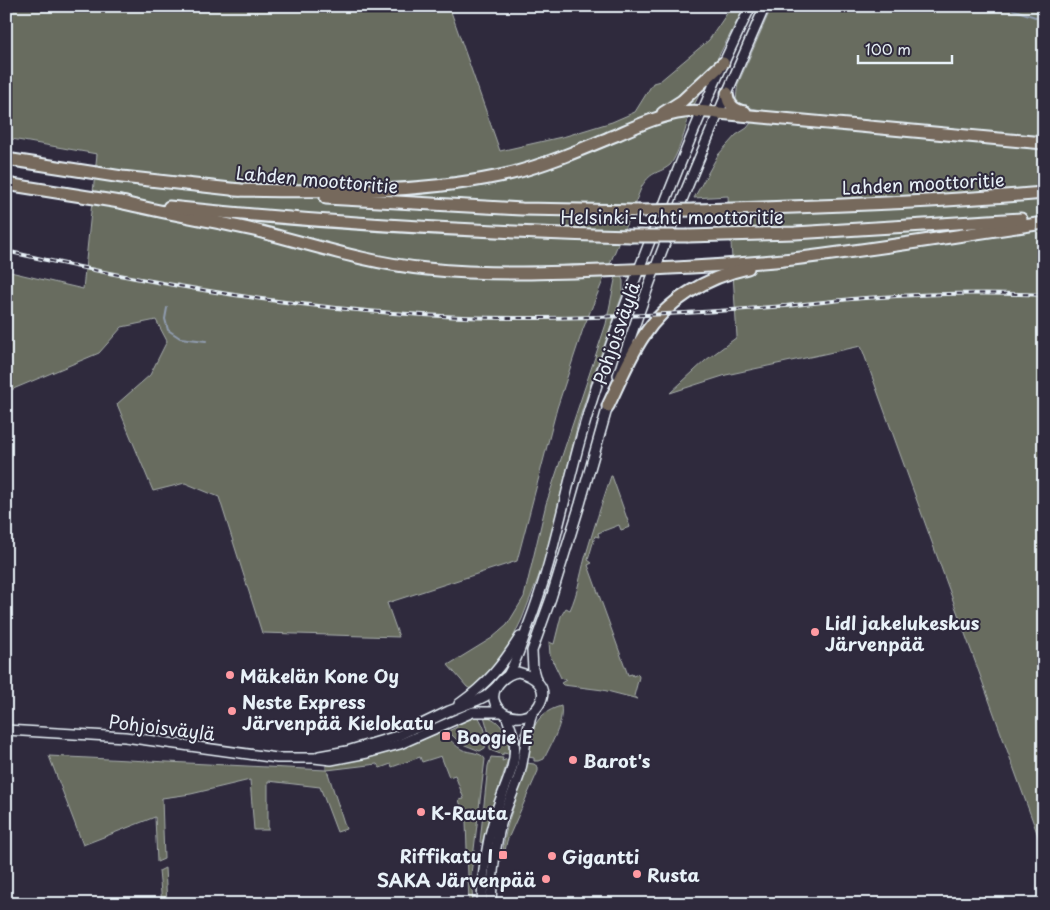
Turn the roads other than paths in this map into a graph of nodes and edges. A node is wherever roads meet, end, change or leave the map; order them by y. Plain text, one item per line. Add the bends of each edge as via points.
1 (752, 6) edge
2 (765, 6) edge
3 (723, 63) junction
4 (726, 93) junction
5 (701, 112) junction
6 (718, 113) junction
7 (758, 117) junction
8 (638, 126) junction
9 (1044, 144) edge
10 (6, 159) edge
11 (6, 184) edge
12 (234, 190) junction
13 (1044, 193) edge
14 (120, 202) junction
15 (804, 207) joint
16 (522, 209) joint
17 (1044, 218) edge
18 (1044, 222) edge
19 (791, 259) junction
20 (638, 270) junction
21 (654, 270) junction
22 (608, 406) junction
23 (530, 622) junction
24 (508, 675) junction
25 (536, 680) junction
26 (496, 687) junction
27 (449, 711) junction
28 (504, 713) junction
29 (532, 713) junction
30 (6, 730) edge
31 (314, 758) junction
32 (482, 904) edge
33 (491, 904) edge

1 - 3 main road, Pohjoisväylä
2 - 4 main road, Pohjoisväylä
3 - 5 main road, Pohjoisväylä
3 - 8 highway via 682,101
4 - 6 main road, Pohjoisväylä
4 - 7 highway via 730,105
5 - 6 highway
5 - 8 highway via 686,111
5 - 20 main road, Pohjoisväylä
6 - 7 highway
6 - 21 main road, Pohjoisväylä
7 - 9 highway
8 - 12 highway via 544,164 455,185 360,192
10 - 12 highway, Lahden moottoritie
11 - 14 highway
12 - 16 highway, Lahden moottoritie
13 - 15 highway, Lahden moottoritie
14 - 17 highway, Helsinki-Lahti moottoritie, bridge via 382,226 631,236 813,232
14 - 20 highway via 424,269 504,273
15 - 16 highway, Helsinki-Lahti moottoritie, bridge via 638,211
18 - 19 highway
19 - 21 highway
19 - 22 highway via 725,275 675,302 643,337
20 - 21 highway
20 - 23 main road, Pohjoisväylä via 580,439 550,562
21 - 22 main road, Pohjoisväylä
22 - 25 main road, Pohjoisväylä via 532,651
23 - 24 main road, Pohjoisväylä
23 - 27 main road via 492,676
24 - 25 main road via 518,672
24 - 26 main road
25 - 29 main road via 540,684 541,699
26 - 27 main road, Pohjoisväylä via 486,696
26 - 28 main road via 495,705
27 - 31 main road, Pohjoisväylä via 397,736
28 - 29 main road via 518,717
28 - 31 main road, Pohjoisväylä via 466,714 400,744 331,760
28 - 32 main road via 513,733 514,752 512,769 489,837
29 - 33 main road via 520,773 497,841
30 - 31 main road, Pohjoisväylä via 125,737 277,758

